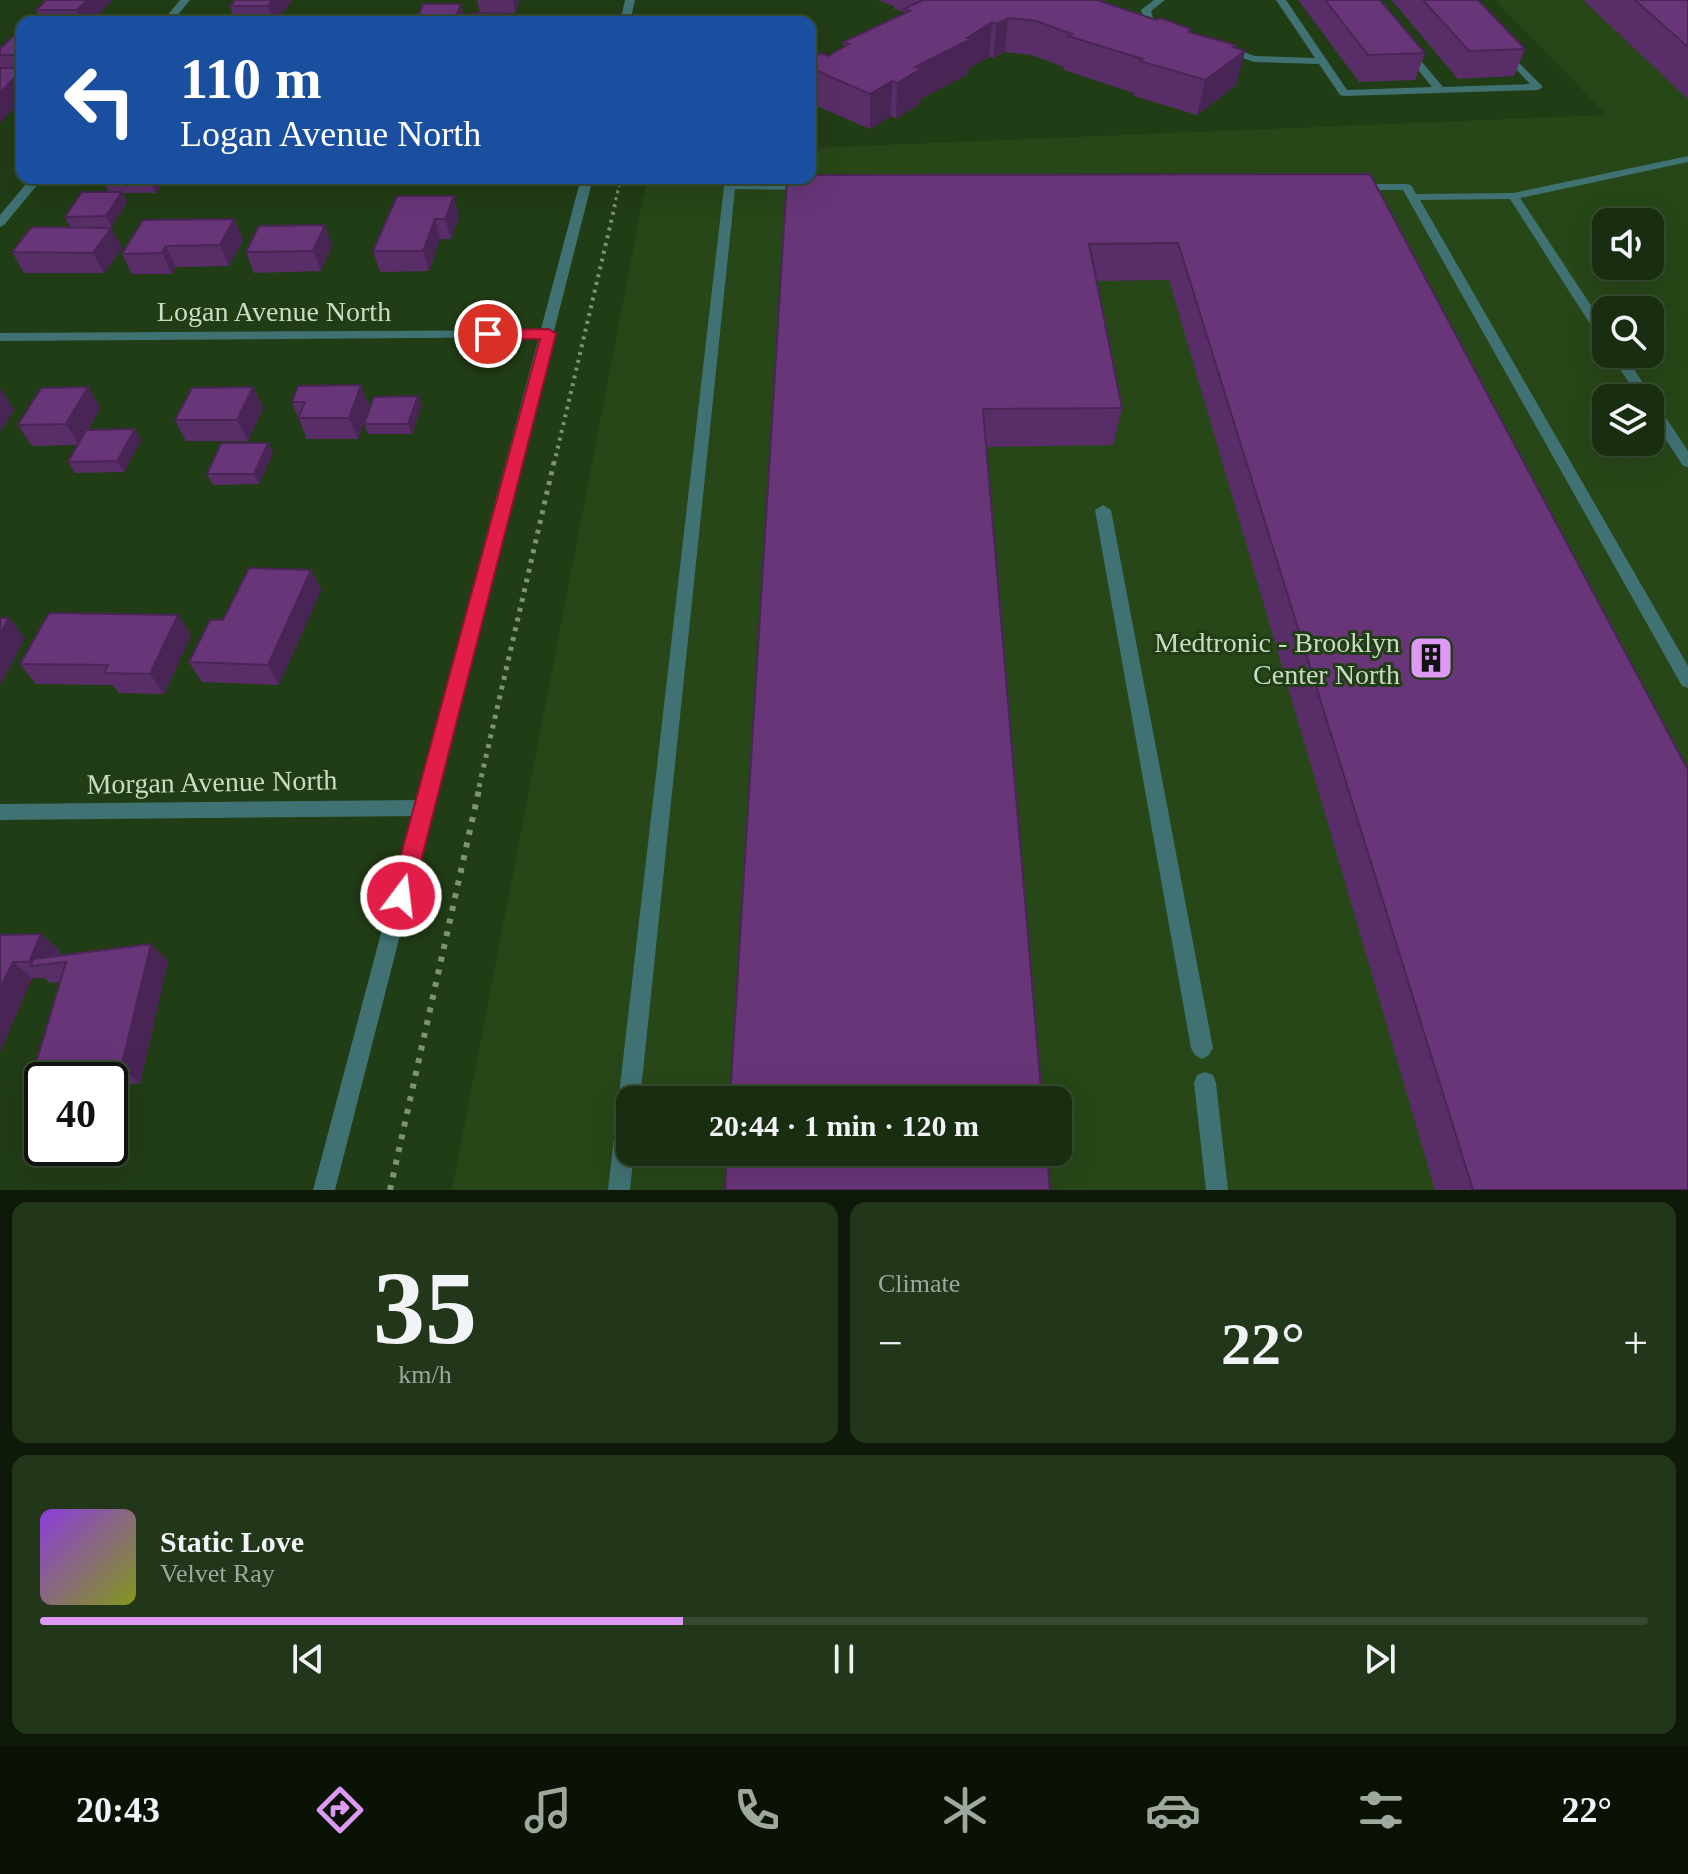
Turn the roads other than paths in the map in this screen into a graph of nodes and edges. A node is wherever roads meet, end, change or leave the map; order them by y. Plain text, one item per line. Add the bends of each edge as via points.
1 (185, 0) edge
2 (1160, 0) edge
3 (1281, 0) edge
4 (172, 16) edge
5 (1180, 33) edge
6 (1209, 44) edge
7 (1404, 45) edge
8 (1499, 46) edge
9 (1322, 61) junction
10 (1440, 90) junction
11 (1688, 159) edge
12 (32, 184) edge
13 (586, 184) edge
14 (825, 187) edge
15 (1344, 187) edge
16 (1513, 196) junction
17 (1413, 197) junction
18 (0, 223) edge
19 (1592, 317) edge
20 (549, 334) junction
21 (0, 337) edge
22 (1664, 425) edge
23 (1688, 462) edge
24 (1103, 510) dead end
25 (1688, 681) edge
26 (425, 808) junction
27 (0, 812) edge
28 (1202, 1048) dead end
29 (1205, 1083) dead end
30 (324, 1190) edge
31 (619, 1190) edge
32 (1217, 1190) edge

1 - 4 street
2 - 5 street via 1146,10 1150,23
3 - 9 street
6 - 9 street via 1254,59
7 - 10 street
8 - 10 street via 1538,87
9 - 10 street via 1344,93
11 - 16 street
12 - 18 street
13 - 20 street
14 - 31 street via 730,186
15 - 17 street via 1407,187
16 - 17 street
16 - 19 street
17 - 25 street
20 - 21 street, Logan Avenue North
20 - 26 street
22 - 23 street
24 - 28 street
26 - 27 street, Morgan Avenue North
26 - 30 street
29 - 32 street

